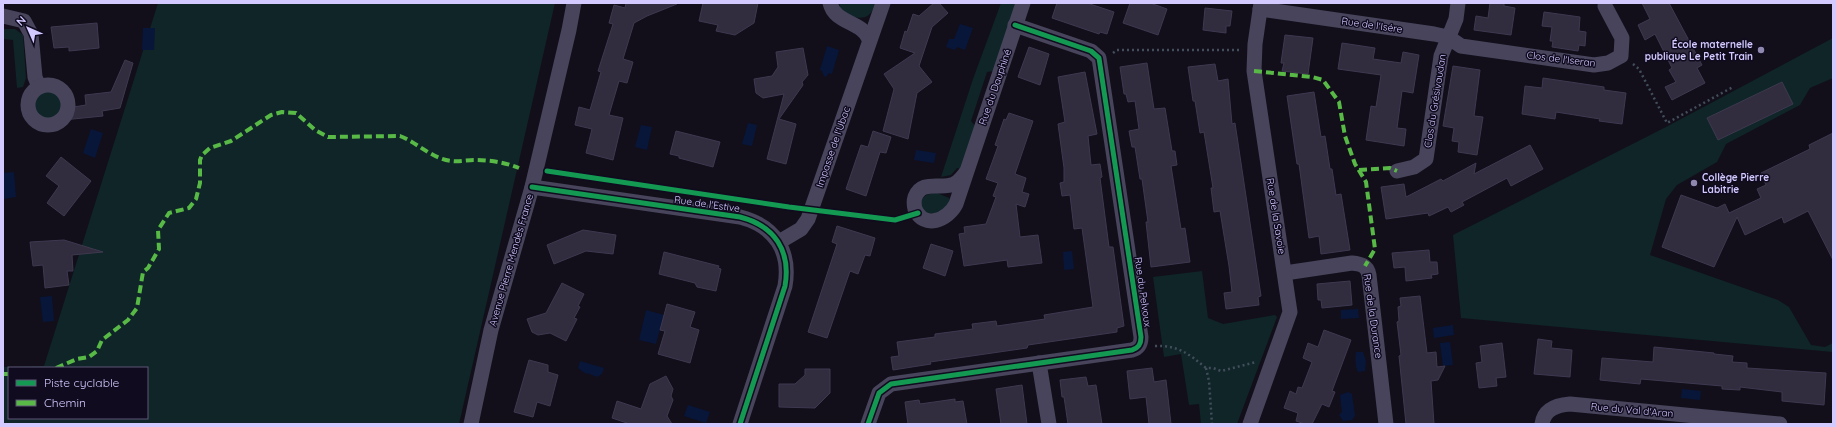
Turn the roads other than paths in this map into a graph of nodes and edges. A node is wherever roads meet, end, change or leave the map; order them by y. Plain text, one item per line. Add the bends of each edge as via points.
1 (574, 3) edge
2 (830, 3) edge
3 (883, 3) edge
4 (1023, 3) edge
5 (1458, 3) edge
6 (1261, 6) edge
7 (1605, 6) dead end
8 (3, 16) edge
9 (1015, 25) junction
10 (1448, 37) junction
11 (869, 39) junction
12 (39, 87) dead end
13 (967, 171) dead end
14 (1397, 171) dead end
15 (532, 187) junction
16 (779, 242) junction
17 (1285, 273) junction
18 (1039, 363) junction
19 (471, 424) edge
20 (740, 424) edge
21 (868, 424) edge
22 (1049, 424) edge
23 (1250, 424) edge
24 (1386, 424) edge
25 (1542, 424) edge
26 (1780, 424) edge

1 - 15 street, Avenue Pierre Mendès France
2 - 11 street via 837,15 862,29
3 - 11 street, Impasse de l'Ubac
4 - 9 street, Rue du Dauphiné
5 - 10 street via 1456,19
6 - 10 street, Rue de l'Isére
6 - 17 street, Rue de la Savoie via 1254,51 1254,71
7 - 10 street, Clos de l'Iseran via 1622,38 1622,56 1608,63 1594,65 1461,46
8 - 12 street via 24,21 31,34
9 - 13 street, Rue du Dauphiné
9 - 18 street, Rue du Pelvoux via 1098,55 1141,337 1139,347 1132,350
10 - 14 street, Clos du Grésivaudan via 1440,56 1426,158 1414,167
11 - 16 street, Impasse de l'Ubac via 808,219 802,229
15 - 16 street, Rue de l'Estive via 749,219 763,226
15 - 19 street, Avenue Pierre Mendès France via 491,330
16 - 20 street, Rue de l'Estive via 786,264 785,286
17 - 23 street, Rue de la Savoie via 1290,312
17 - 24 street, Rue de la Durance via 1352,263 1366,268 1369,274
18 - 21 street via 891,384 880,393
18 - 22 street
25 - 26 street, Rue du Val d'Aran via 1552,408 1570,404

